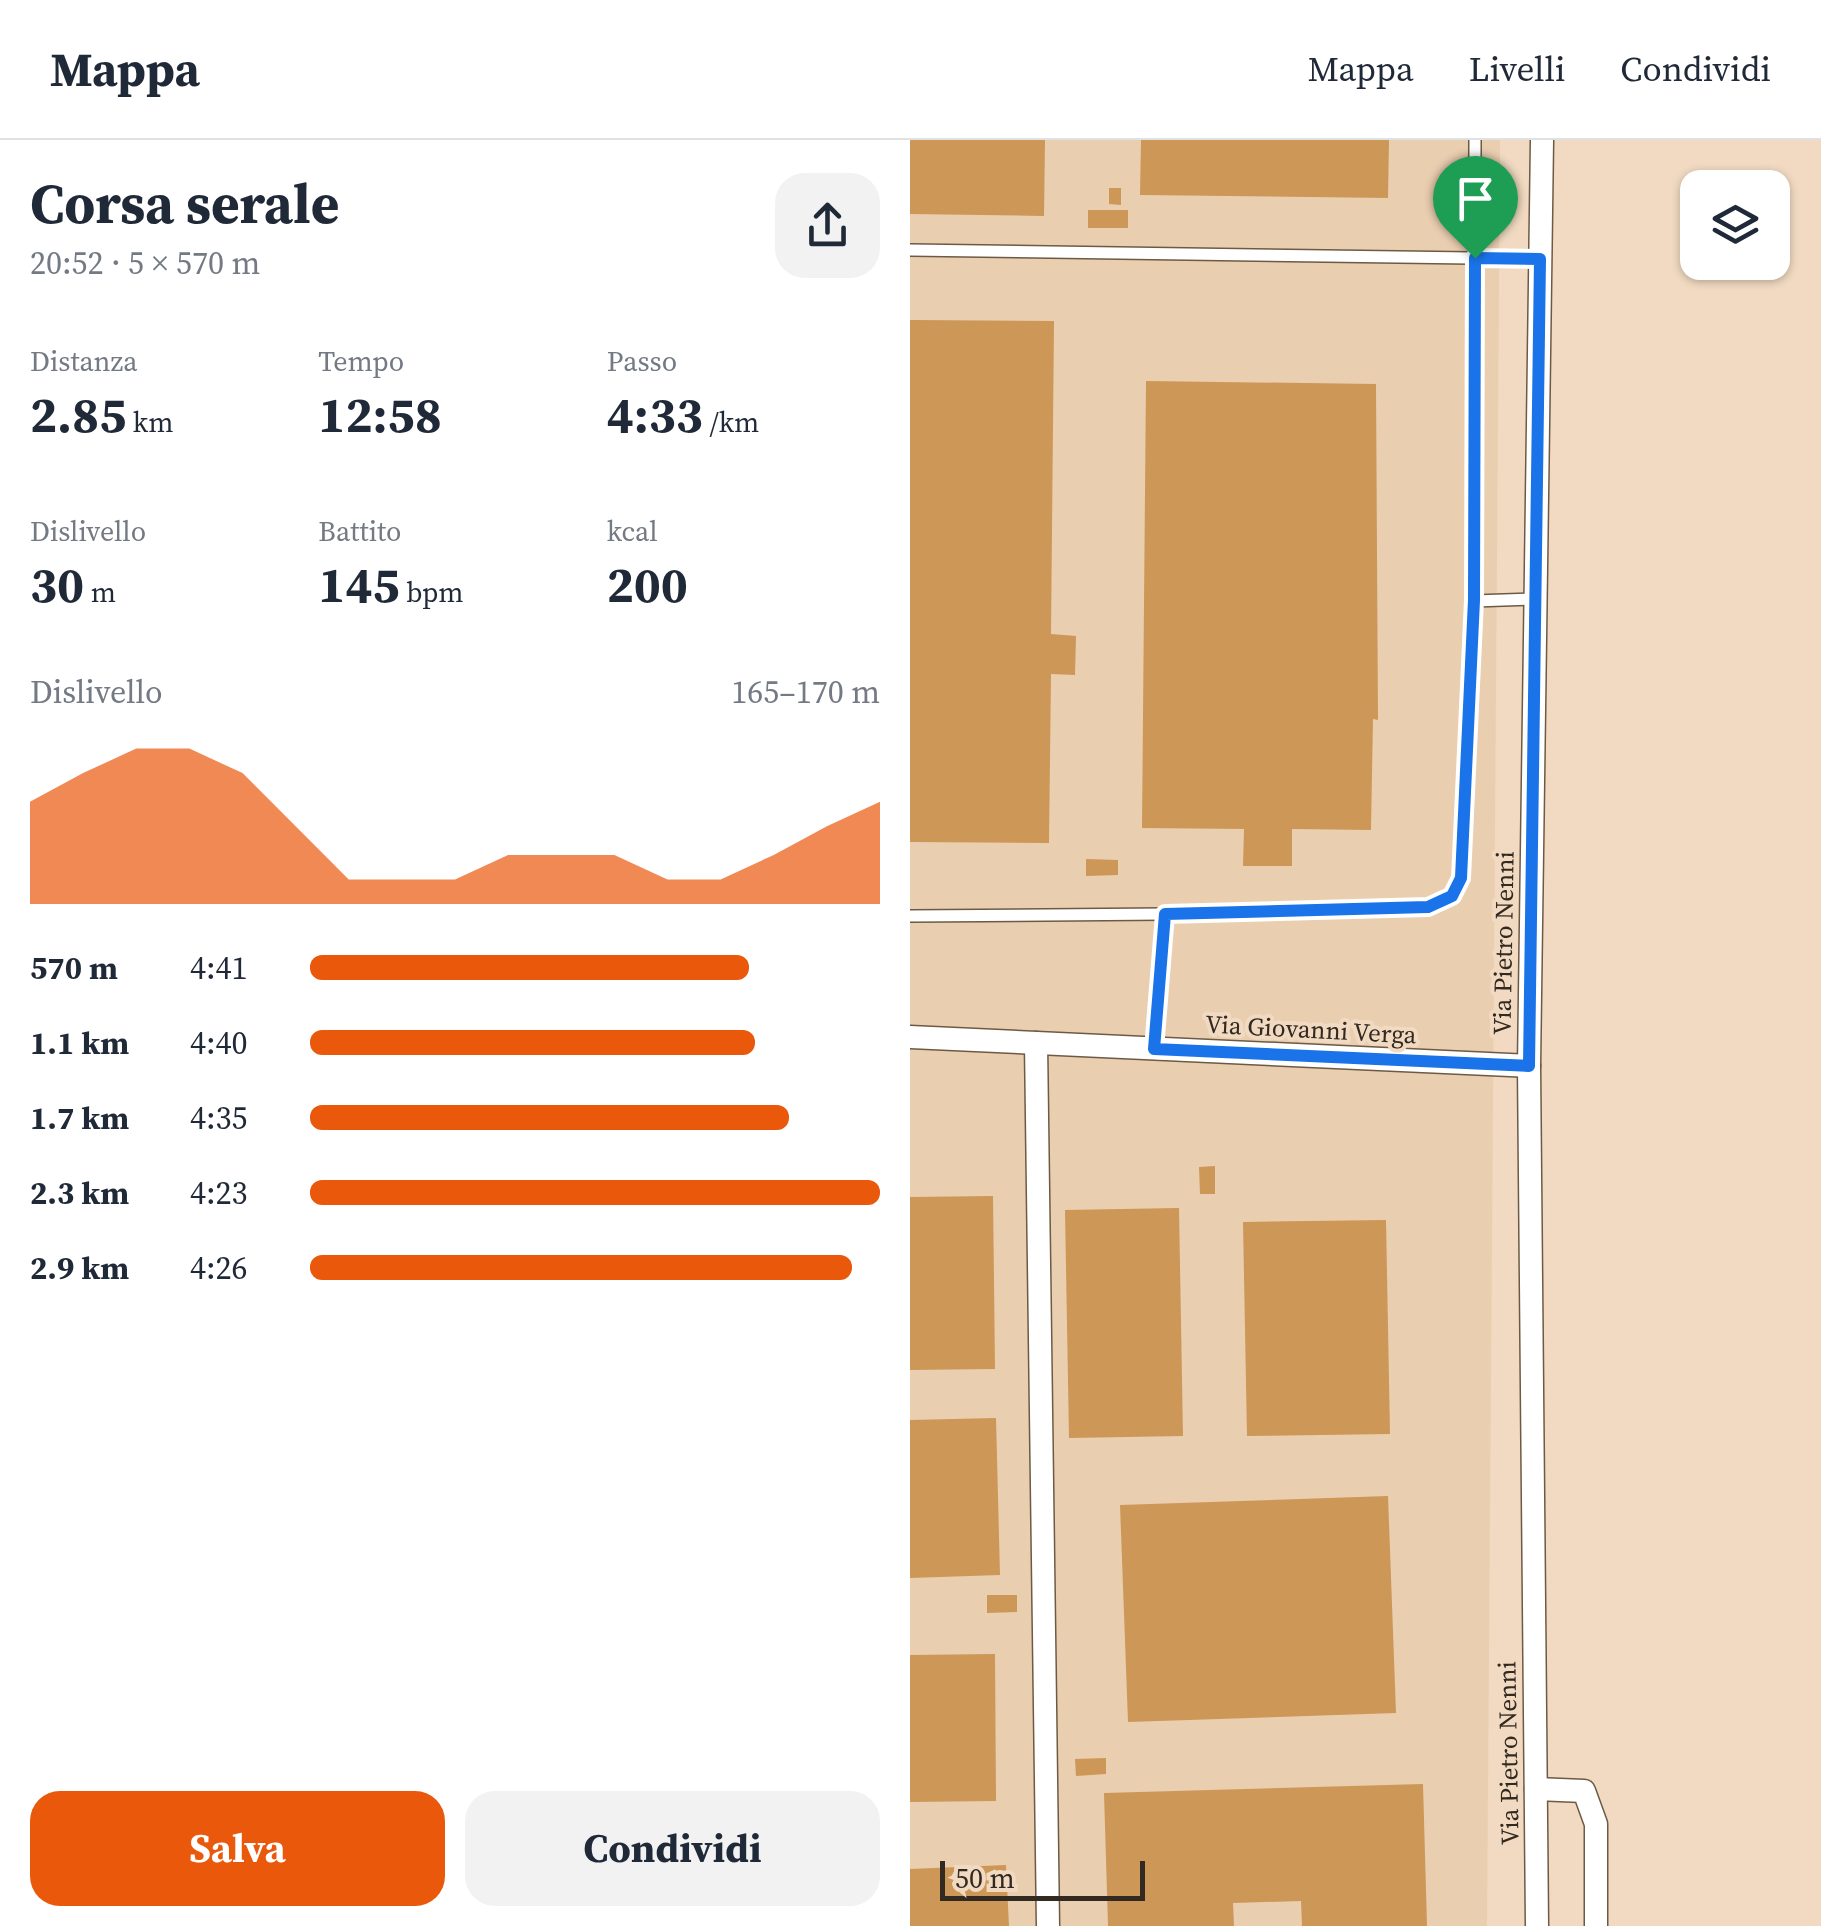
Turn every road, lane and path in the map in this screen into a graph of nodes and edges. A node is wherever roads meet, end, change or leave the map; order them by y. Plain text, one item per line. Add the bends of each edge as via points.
1 (1476, 140) edge
2 (1542, 140) edge
3 (910, 250) edge
4 (1475, 258) junction
5 (1540, 259) junction
6 (1536, 599) junction
7 (1474, 600) junction
8 (1165, 914) junction
9 (910, 916) edge
10 (910, 1037) edge
11 (1036, 1043) junction
12 (1154, 1049) junction
13 (1529, 1066) junction
14 (1536, 1789) junction
15 (1048, 1926) edge
16 (1538, 1926) edge
17 (1596, 1926) edge

1 - 4 lane
2 - 5 street, Via Pietro Nenni
3 - 4 lane
4 - 5 lane
4 - 7 lane
5 - 6 street, Via Pietro Nenni
6 - 7 lane
6 - 13 street, Via Pietro Nenni
7 - 8 lane via 1461,878 1452,896 1428,907
8 - 9 lane
8 - 12 lane
10 - 11 street, Via Giovanni Verga
11 - 12 street, Via Giovanni Verga
11 - 15 street
12 - 13 street, Via Giovanni Verga
13 - 14 street, Via Pietro Nenni
14 - 16 street, Via Pietro Nenni
14 - 17 street via 1584,1791 1596,1824

